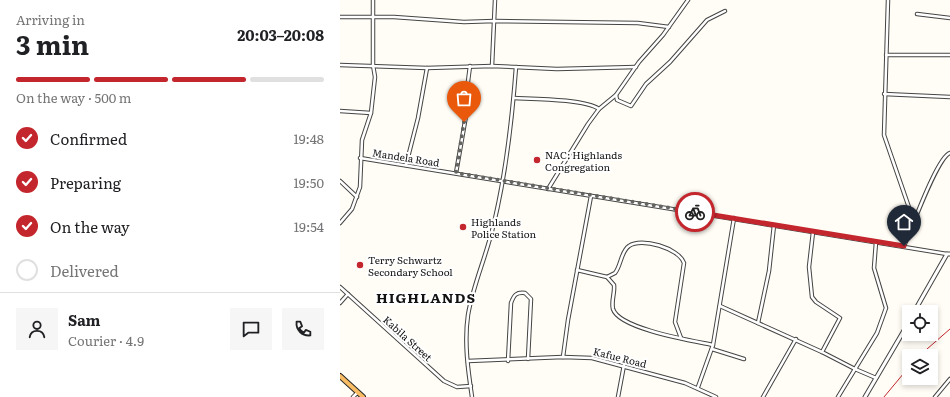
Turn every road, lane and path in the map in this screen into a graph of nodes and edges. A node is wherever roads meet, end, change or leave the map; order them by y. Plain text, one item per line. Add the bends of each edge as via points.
1 (374, 0) edge
2 (495, 0) edge
3 (688, 0) edge
4 (888, 0) edge
5 (725, 11) dead end
6 (917, 14) dead end
7 (340, 17) edge
8 (374, 18) junction
9 (950, 18) edge
10 (495, 21) junction
11 (669, 27) junction
12 (886, 54) junction
13 (950, 55) edge
14 (340, 65) edge
15 (373, 65) junction
16 (470, 66) junction
17 (492, 66) junction
18 (516, 67) junction
19 (636, 67) junction
20 (428, 68) junction
21 (884, 94) junction
22 (616, 95) junction
23 (950, 97) edge
24 (514, 98) junction
25 (599, 110) junction
26 (340, 111) edge
27 (371, 113) junction
28 (950, 153) edge
29 (360, 158) junction
30 (406, 165) junction
31 (456, 173) junction
32 (340, 181) edge
33 (502, 181) junction
34 (548, 189) junction
35 (591, 196) junction
36 (358, 198) junction
37 (734, 218) junction
38 (914, 222) junction
39 (340, 223) edge
40 (774, 225) junction
41 (813, 232) junction
42 (876, 242) junction
43 (904, 246) junction
44 (949, 254) edge
45 (577, 270) junction
46 (607, 277) junction
47 (340, 287) edge
48 (348, 294) junction
49 (340, 303) edge
50 (918, 305) edge
51 (720, 306) junction
52 (758, 323) junction
53 (902, 334) edge
54 (681, 338) junction
55 (796, 340) junction
56 (712, 347) junction
57 (822, 352) junction
58 (563, 357) junction
59 (744, 359) dead end
60 (528, 360) junction
61 (468, 361) junction
62 (508, 361) junction
63 (624, 365) junction
64 (855, 369) junction
65 (340, 376) edge
66 (876, 378) junction
67 (950, 379) edge
68 (471, 386) junction
69 (698, 387) junction
70 (357, 393) junction
71 (353, 397) edge
72 (363, 397) edge
73 (472, 397) edge
74 (618, 397) edge
75 (716, 397) edge
76 (763, 397) edge
77 (838, 397) edge
78 (865, 397) edge
79 (935, 397) edge

1 - 8 street
2 - 10 street
3 - 11 street
4 - 12 street
5 - 22 street via 707,20 670,62 646,84 631,106 617,100
6 - 9 street
7 - 8 street
8 - 10 street
8 - 15 street
10 - 11 street via 638,23
10 - 17 street
11 - 19 street
12 - 13 street
12 - 21 street
14 - 15 street
15 - 20 street
15 - 27 street via 375,77
16 - 17 street
16 - 20 street
16 - 31 street via 467,110
17 - 18 street
18 - 19 street
18 - 24 street
19 - 22 street
20 - 30 street
21 - 23 street
21 - 38 street via 884,135
22 - 25 street
24 - 25 street via 580,103 594,106
24 - 33 street
25 - 34 street via 575,143
26 - 27 street
27 - 29 street via 362,140
28 - 38 street via 946,154 940,164 923,197
29 - 30 street, Mandela Road
29 - 36 street
30 - 31 street, Mandela Road
31 - 33 street, Mandela Road
32 - 36 street
33 - 34 street, Mandela Road
33 - 61 street via 493,227 469,311 466,345
34 - 35 street, Mandela Road
35 - 37 street, Mandela Road
35 - 45 street
36 - 39 street
37 - 40 street, Mandela Road
37 - 51 street
38 - 43 street
40 - 41 street, Mandela Road
40 - 52 street via 769,271
41 - 42 street, Mandela Road
41 - 57 street via 809,267 812,297 840,318
42 - 43 street, Mandela Road
42 - 64 street via 874,268 886,308 877,333
43 - 44 street, Mandela Road
44 - 50 street
45 - 46 street
45 - 58 street
46 - 54 street via 614,285 613,305 616,315 641,328
46 - 54 street via 617,271 625,250 632,244 664,246 680,255 684,263 675,322
47 - 48 street, Kabila Street
48 - 49 street
48 - 68 street, Kabila Street via 444,381 457,387
51 - 52 street
51 - 56 street
52 - 55 street
53 - 66 street
54 - 56 street
55 - 57 street
55 - 76 street
56 - 59 street
56 - 69 street
57 - 64 street
58 - 60 street, Kafue Road
58 - 63 street, Kafue Road via 592,358
60 - 62 street, Kafue Road
60 - 62 street via 531,299 529,295 519,292 514,295 511,303
61 - 62 street, Kafue Road
61 - 68 street
63 - 69 street, Kafue Road
63 - 74 street
64 - 66 street
64 - 77 street
65 - 70 highway
66 - 78 street
67 - 79 street
68 - 73 street
69 - 75 street, Kafue Road
70 - 71 street
70 - 72 highway

